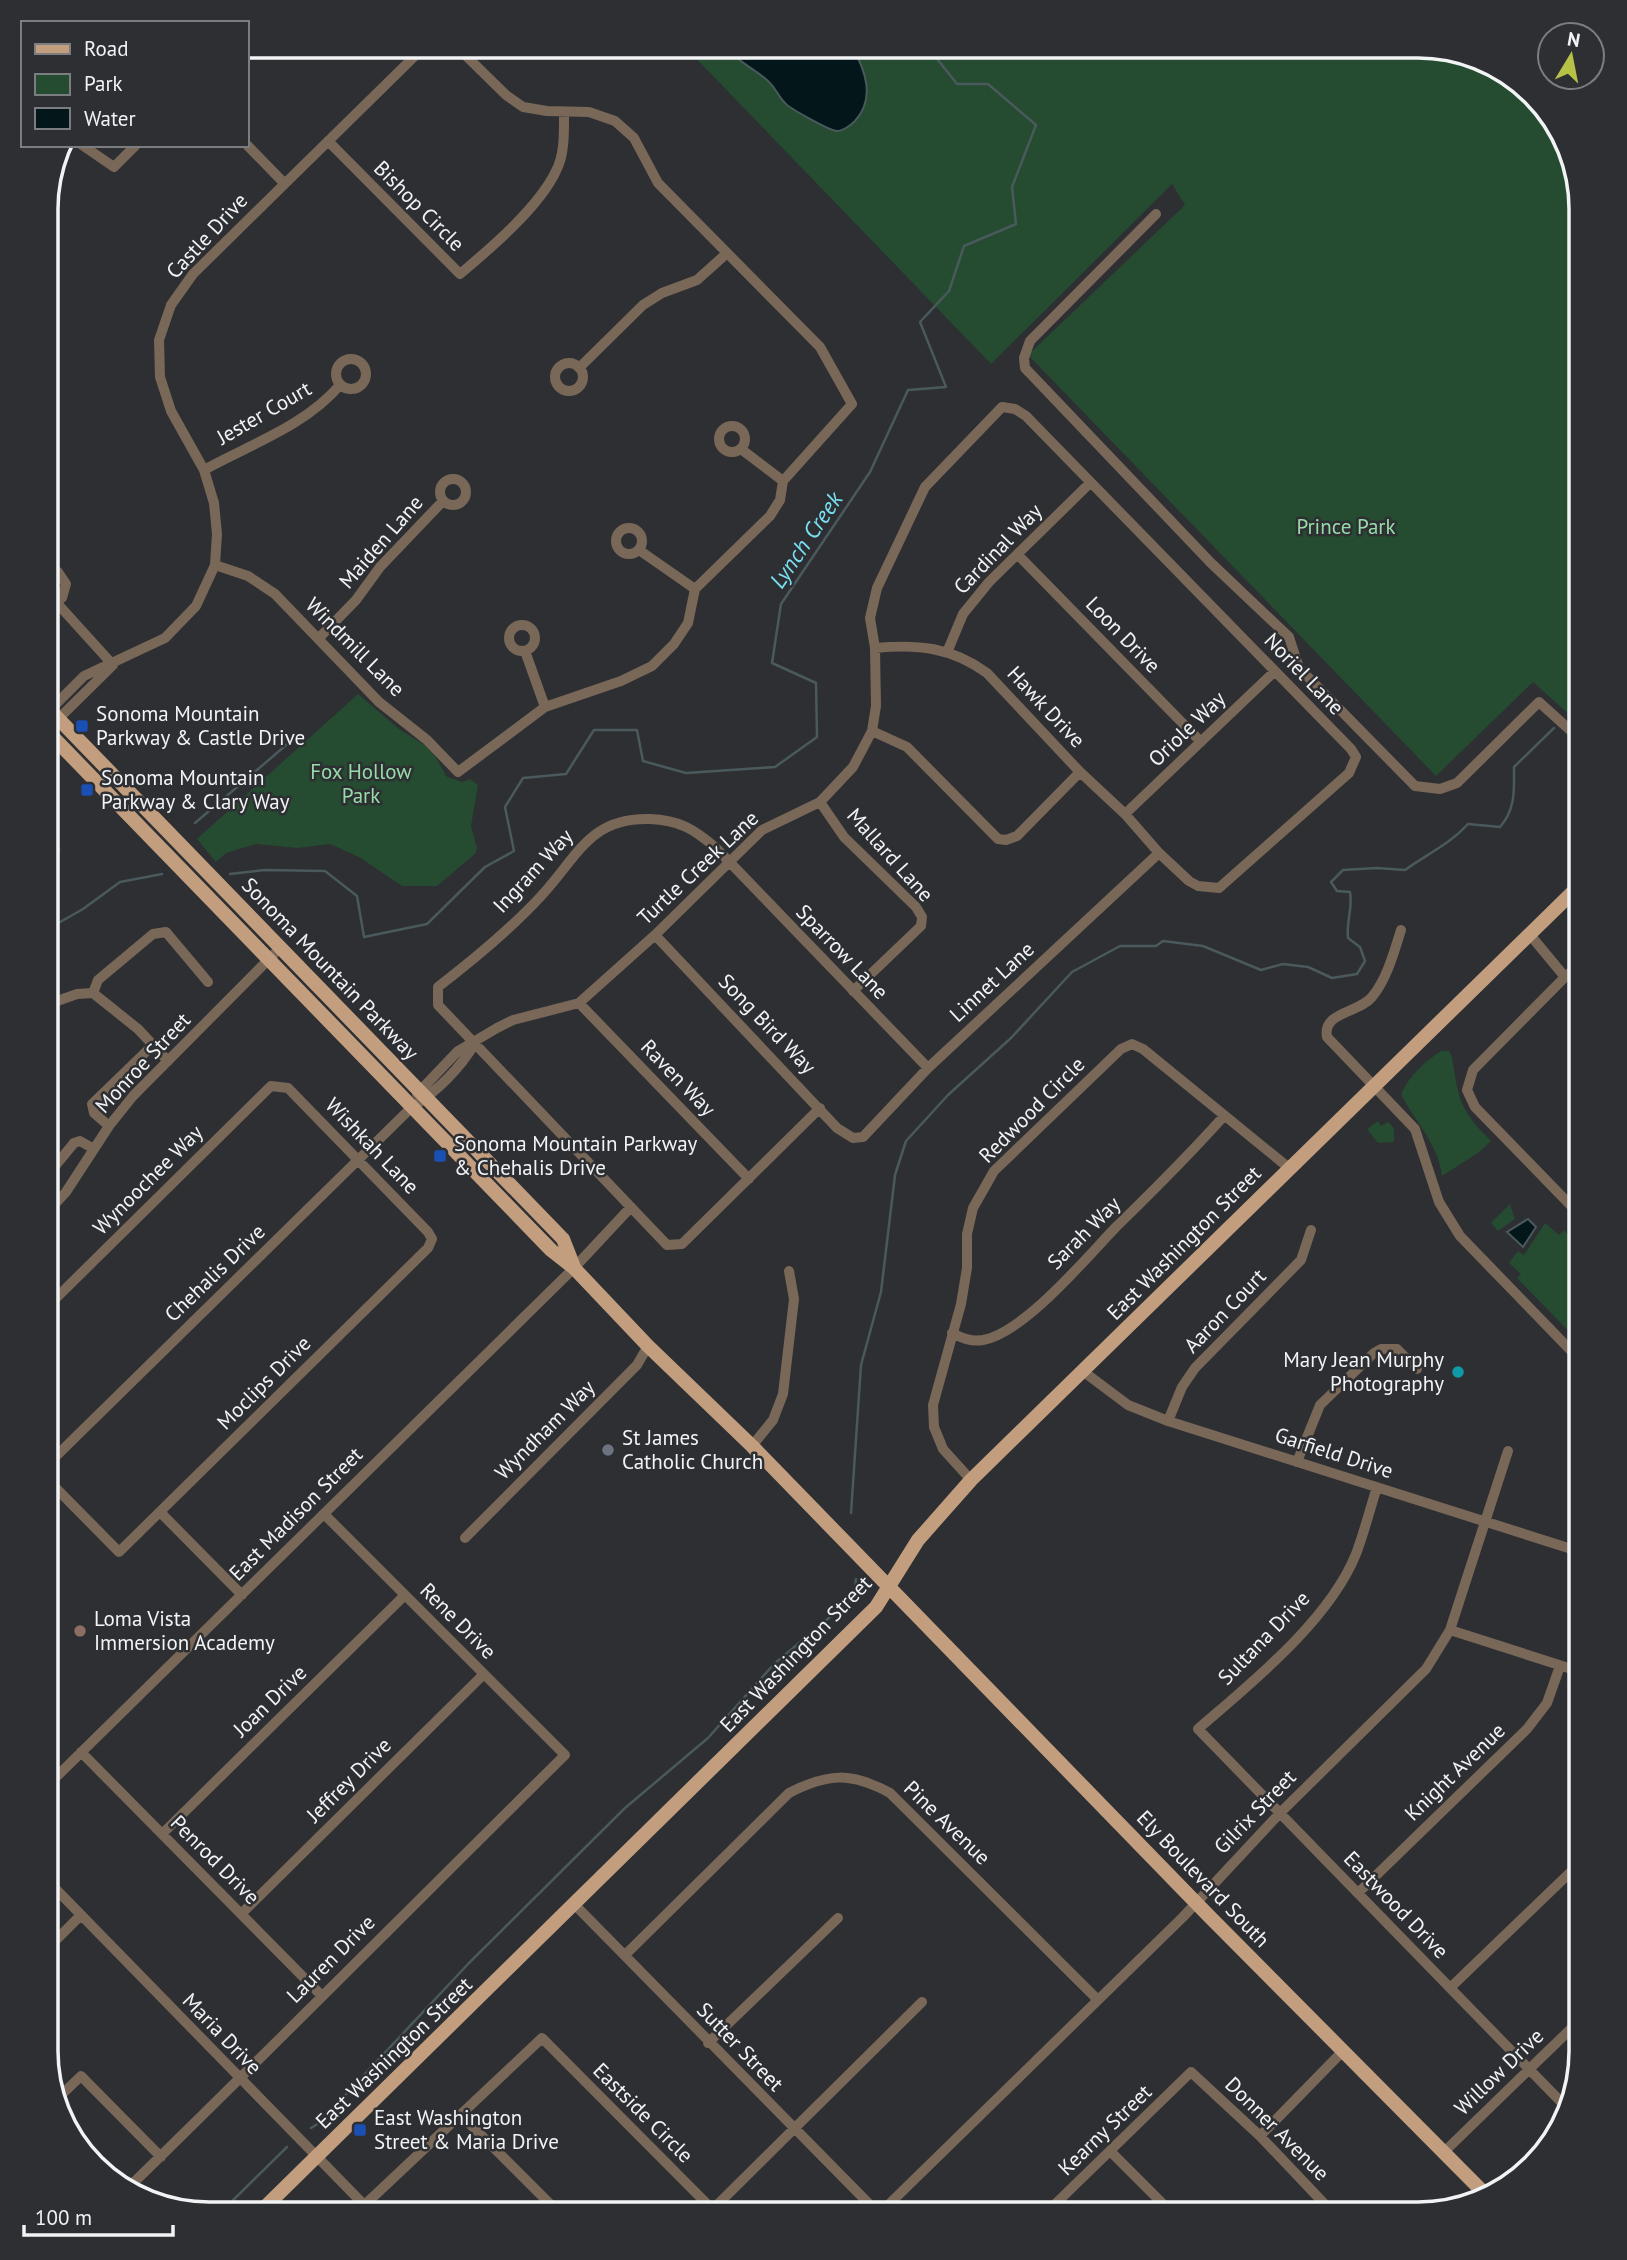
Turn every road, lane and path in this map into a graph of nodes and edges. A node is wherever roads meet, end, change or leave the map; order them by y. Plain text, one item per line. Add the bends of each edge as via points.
1 (413, 58) edge
2 (468, 58) edge
3 (564, 113) junction
4 (328, 141) junction
5 (248, 146) edge
6 (85, 147) edge
7 (134, 147) edge
8 (284, 183) junction
9 (1156, 214) dead end
10 (726, 254) junction
11 (579, 368) dead end
12 (340, 384) dead end
13 (741, 449) dead end
14 (204, 470) junction
15 (783, 481) junction
16 (1090, 483) junction
17 (443, 501) dead end
18 (639, 550) dead end
19 (1018, 555) junction
20 (215, 565) junction
21 (58, 572) edge
22 (695, 589) junction
23 (58, 598) edge
24 (58, 610) edge
25 (318, 638) junction
26 (875, 648) junction
27 (948, 650) junction
28 (526, 651) dead end
29 (113, 665) junction
30 (1275, 671) junction
31 (58, 706) edge
32 (545, 707) junction
33 (58, 720) edge
34 (1569, 729) edge
35 (872, 731) junction
36 (58, 742) edge
37 (1200, 742) junction
38 (1080, 772) junction
39 (820, 802) junction
40 (1125, 814) junction
41 (1159, 853) junction
42 (728, 862) junction
43 (1219, 888) joint
44 (1569, 896) edge
45 (1401, 930) dead end
46 (655, 935) junction
47 (1531, 936) junction
48 (280, 948) junction
49 (268, 960) junction
50 (1569, 974) edge
51 (1565, 977) junction
52 (208, 982) dead end
53 (853, 991) junction
54 (93, 993) junction
55 (58, 1001) edge
56 (579, 1003) junction
57 (475, 1043) junction
58 (153, 1045) junction
59 (168, 1061) junction
60 (928, 1068) junction
61 (281, 1085) joint
62 (1373, 1086) junction
63 (422, 1094) junction
64 (412, 1107) junction
65 (820, 1108) junction
66 (1224, 1116) junction
67 (109, 1126) junction
68 (853, 1138) joint
69 (94, 1149) junction
70 (358, 1160) junction
71 (58, 1162) edge
72 (1289, 1168) junction
73 (749, 1180) junction
74 (58, 1201) edge
75 (1569, 1204) edge
76 (631, 1207) junction
77 (1311, 1230) dead end
78 (432, 1239) joint
79 (574, 1268) junction
80 (789, 1271) dead end
81 (58, 1296) edge
82 (952, 1333) junction
83 (648, 1346) junction
84 (1569, 1348) edge
85 (1417, 1369) dead end
86 (1084, 1372) junction
87 (1168, 1421) junction
88 (752, 1446) junction
89 (1508, 1451) dead end
90 (58, 1454) edge
91 (1297, 1462) junction
92 (971, 1480) junction
93 (1377, 1487) junction
94 (58, 1490) edge
95 (161, 1513) junction
96 (324, 1514) junction
97 (1486, 1521) junction
98 (465, 1538) dead end
99 (1569, 1548) edge
100 (889, 1590) junction
101 (242, 1595) junction
102 (405, 1595) junction
103 (1450, 1630) junction
104 (1560, 1665) junction
105 (1569, 1668) edge
106 (484, 1674) junction
107 (1198, 1729) joint
108 (81, 1752) junction
109 (565, 1755) joint
110 (58, 1775) edge
111 (1280, 1814) junction
112 (162, 1834) junction
113 (1569, 1874) edge
114 (58, 1891) edge
115 (1357, 1893) junction
116 (1196, 1903) junction
117 (575, 1905) junction
118 (241, 1914) junction
119 (81, 1915) junction
120 (838, 1918) dead end
121 (58, 1938) edge
122 (625, 1955) junction
123 (1450, 1988) junction
124 (321, 1995) junction
125 (1098, 2000) junction
126 (922, 2002) dead end
127 (1569, 2031) edge
128 (708, 2043) junction
129 (1342, 2052) junction
130 (1530, 2069) junction
131 (1191, 2072) joint
132 (240, 2081) junction
133 (64, 2092) edge
134 (1560, 2101) edge
135 (461, 2115) junction
136 (793, 2130) junction
137 (1260, 2136) junction
138 (1111, 2151) junction
139 (1444, 2152) junction
140 (317, 2156) junction
141 (161, 2157) junction
142 (134, 2182) edge
143 (1480, 2189) edge
144 (270, 2202) edge
145 (361, 2202) edge
146 (367, 2202) edge
147 (548, 2202) edge
148 (705, 2202) edge
149 (725, 2202) edge
150 (867, 2202) edge
151 (891, 2202) edge
152 (1058, 2202) edge
153 (1161, 2202) edge
154 (1323, 2202) edge

1 - 4 street, Castle Drive
2 - 3 street via 523,107
3 - 4 street, Bishop Circle via 557,170 540,196 460,274
3 - 10 street via 589,112 615,121 627,131 650,162 658,183
4 - 8 street, Castle Drive
5 - 8 street
6 - 7 street via 114,167
8 - 14 street, Castle Drive via 193,274 170,306 159,340 160,377 171,411
9 - 34 street via 1030,341 1025,368 1211,563 1289,637 1299,668 1415,786 1440,789 1457,783 1539,702
10 - 11 street via 698,280 643,305
10 - 15 street via 820,347 852,404
12 - 14 street, Jester Court via 306,416
13 - 15 street
14 - 20 street, Castle Drive via 214,503
15 - 22 street via 780,500 769,516
16 - 19 street, Cardinal Way
16 - 26 street, Turtle Creek Lane via 1026,416 1002,407 925,487 877,588 870,618
16 - 30 street, Noriel Lane
17 - 25 street, Maiden Lane
18 - 22 street
19 - 27 street, Cardinal Way via 963,614
19 - 37 street, Loon Drive
20 - 25 street, Windmill Lane via 248,576 275,594
20 - 29 street, Castle Drive via 196,606 165,638
21 - 23 street via 65,580 65,593
22 - 32 street via 688,623 652,666
24 - 29 street
25 - 32 street, Windmill Lane via 379,702 428,740 458,772
26 - 27 street, Hawk Drive via 922,645
26 - 35 street, Turtle Creek Lane
27 - 38 street, Hawk Drive via 987,673
28 - 32 street
29 - 31 street, Castle Drive
30 - 37 street, Oriole Way
30 - 43 street, Noriel Lane via 1350,750 1355,763
33 - 48 main road, Sonoma Mountain Parkway
35 - 38 street via 907,747 998,839 1017,836
35 - 39 street, Turtle Creek Lane via 853,767
36 - 49 main road, Sonoma Mountain Parkway
37 - 40 street, Oriole Way
38 - 40 street, Hawk Drive
39 - 42 street, Turtle Creek Lane via 762,830
39 - 53 street, Mallard Lane via 844,836 922,917 921,926
40 - 41 street, Hawk Drive
41 - 43 street, Hawk Drive via 1189,881
41 - 60 street, Linnet Lane
42 - 46 street, Turtle Creek Lane
42 - 53 street, Sparrow Lane
42 - 57 street, Ingram Way via 696,831 674,820 628,818 605,825 541,896 438,987 438,1005
44 - 47 main road, East Washington Street
45 - 62 street via 1378,990 1365,1005 1337,1016 1326,1028 1327,1037
46 - 56 street, Turtle Creek Lane
46 - 65 street, Song Bird Way
47 - 51 street
47 - 62 main road, East Washington Street
48 - 49 street, Monroe Street
48 - 63 main road, Sonoma Mountain Parkway
49 - 59 street, Monroe Street
49 - 64 main road, Sonoma Mountain Parkway
50 - 51 street
51 - 75 street via 1473,1070 1467,1090 1475,1107
52 - 54 street via 166,932 159,932 98,980
53 - 60 street, Sparrow Lane
54 - 55 street
54 - 58 street
56 - 57 street, Turtle Creek Lane via 513,1020
56 - 73 street, Raven Way
57 - 63 street, Turtle Creek Lane via 466,1059
57 - 76 street, Ingram Way
58 - 59 street
58 - 67 street via 92,1104 94,1113
59 - 67 street, Monroe Street
60 - 68 street, Linnet Lane via 863,1137
61 - 70 street, Wishkah Lane
61 - 81 street, Wynoochee Way via 271,1086
62 - 72 main road, East Washington Street
62 - 84 street via 1418,1136 1434,1190 1454,1228
63 - 64 street, Turtle Creek Lane
63 - 79 main road, Sonoma Mountain Parkway via 563,1239
64 - 70 street, Chehalis Drive
64 - 79 main road, Sonoma Mountain Parkway
65 - 68 street, Song Bird Way
65 - 73 street
66 - 72 street, Redwood Circle
66 - 82 street, Sarah Way via 1032,1311 983,1340 966,1340
66 - 82 street, Redwood Circle via 1143,1049 1132,1044 1121,1049 994,1171 983,1188 967,1234 967,1268
67 - 69 street, Monroe Street
69 - 71 street via 80,1141 74,1143
69 - 74 street, Monroe Street
70 - 78 street, Wishkah Lane
70 - 90 street, Chehalis Drive
72 - 86 main road, East Washington Street
73 - 76 street via 682,1244 667,1244
76 - 79 street
77 - 87 street, Aaron Court via 1301,1260 1195,1368
78 - 95 street, Moclips Drive
79 - 83 main road, Sonoma Mountain Parkway
79 - 96 street, East Madison Street
80 - 88 street via 794,1299 783,1394 773,1420
82 - 92 street, Redwood Circle via 936,1386 934,1427 943,1449
83 - 88 main road, Sonoma Mountain Parkway
83 - 98 street, Wyndham Way via 637,1365
85 - 91 street via 1396,1349 1374,1353 1327,1395
86 - 87 street, Garfield Drive via 1128,1405
86 - 92 main road, East Washington Street
87 - 91 street, Garfield Drive
88 - 100 main road, Sonoma Mountain Parkway
89 - 97 street, Gilrix Street
91 - 93 street, Garfield Drive
92 - 100 main road, East Washington Street via 918,1541
93 - 97 street, Garfield Drive
93 - 107 street, Sultana Drive via 1355,1556 1335,1590 1301,1634
94 - 95 street, Moclips Drive via 120,1552
95 - 101 street
96 - 101 street, East Madison Street
96 - 102 street, Rene Drive
97 - 99 street, Garfield Drive
97 - 103 street, Gilrix Street
100 - 116 main road, Ely Boulevard South
100 - 117 main road, East Washington Street
101 - 108 street, East Madison Street
102 - 106 street, Rene Drive
102 - 112 street, Joan Drive
103 - 104 street
103 - 111 street, Gilrix Street via 1426,1669
104 - 105 street
104 - 115 street, Knight Avenue via 1548,1703 1527,1729
106 - 109 street, Rene Drive
106 - 118 street, Jeffrey Drive
107 - 111 street, Eastwood Drive
108 - 110 street, East Madison Street
108 - 112 street, Penrod Drive
109 - 124 street, Lauren Drive
111 - 115 street, Eastwood Drive
111 - 116 street, Gilrix Street
112 - 118 street, Penrod Drive
113 - 123 street
114 - 119 street, Maria Drive
115 - 123 street, Eastwood Drive
116 - 125 street, Gilrix Street
116 - 129 main road, Ely Boulevard South
117 - 122 street, Sutter Street
117 - 140 main road, East Washington Street
118 - 124 street, Penrod Drive
119 - 121 street
119 - 132 street, Maria Drive
120 - 128 street
122 - 125 street, Pine Avenue via 789,1793 823,1778 843,1777 890,1793
122 - 128 street, Sutter Street
123 - 130 street, Eastwood Drive
124 - 132 street, Lauren Drive
125 - 151 street, Gilrix Street
126 - 136 street
127 - 130 street, Willow Drive
128 - 136 street, Sutter Street
129 - 137 street
129 - 139 main road, Ely Boulevard South
130 - 134 street, Eastwood Drive
130 - 139 street, Willow Drive
131 - 137 street, Donner Avenue
131 - 138 street, Kearny Street
132 - 140 street, Maria Drive
132 - 141 street, Lauren Drive
133 - 141 street via 80,2076
135 - 146 street
135 - 147 street
135 - 148 street, Eastside Circle via 542,2038
136 - 149 street
136 - 150 street, Sutter Street
137 - 154 street, Donner Avenue
138 - 152 street, Kearny Street
138 - 153 street
139 - 143 main road, Ely Boulevard South
140 - 144 main road, East Washington Street
140 - 145 street, Maria Drive
141 - 142 street, Lauren Drive

